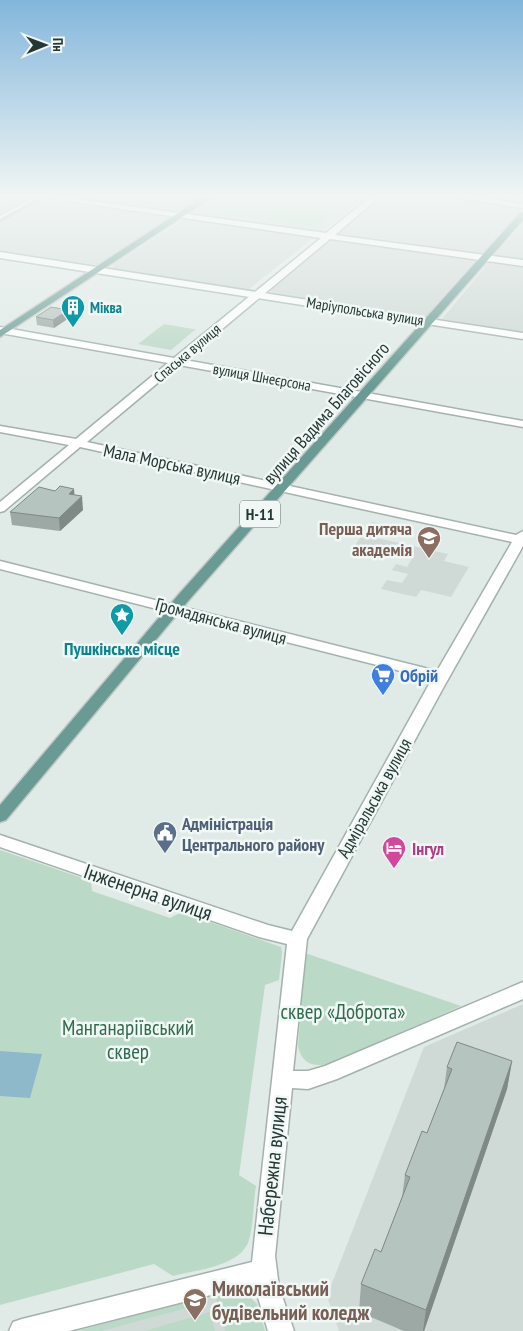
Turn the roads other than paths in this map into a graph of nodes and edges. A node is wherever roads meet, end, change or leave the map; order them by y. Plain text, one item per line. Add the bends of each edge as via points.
1 (33, 260) edge
2 (112, 260) edge
3 (300, 260) edge
4 (483, 260) edge
5 (501, 260) edge
6 (523, 263) edge
7 (97, 270) junction
8 (256, 294) junction
9 (430, 322) junction
10 (2, 332) edge
11 (523, 336) edge
12 (177, 361) junction
13 (364, 395) junction
14 (523, 424) edge
15 (0, 429) edge
16 (77, 443) junction
17 (284, 488) junction
18 (0, 508) edge
19 (522, 538) edge
20 (0, 565) edge
21 (174, 610) junction
22 (441, 677) junction
23 (0, 816) edge
24 (0, 841) edge
25 (297, 939) junction
26 (523, 990) edge
27 (281, 1079) junction
28 (264, 1271) junction
29 (22, 1331) edge
30 (281, 1331) edge

1 - 7 street, Маріупольська вулиця
2 - 7 main road
3 - 8 street, Спаська вулиця
4 - 9 main road, вулиця Вадима Благовісного / Н-11
5 - 6 street
7 - 8 street, Маріупольська вулиця
7 - 10 main road
8 - 9 street, Маріупольська вулиця
8 - 12 street, Спаська вулиця
9 - 11 street, Маріупольська вулиця
9 - 13 main road, вулиця Вадима Благовісного / Н-11
10 - 12 street, вулиця Шнеєрсона
12 - 13 street, вулиця Шнеєрсона
12 - 16 street, Спаська вулиця
13 - 14 street, вулиця Шнеєрсона
13 - 17 main road, вулиця Вадима Благовісного / Н-11
15 - 16 street, Мала Морська вулиця
16 - 17 street, Мала Морська вулиця
16 - 18 street, Спаська вулиця
17 - 19 street, Мала Морська вулиця
17 - 21 main road, вулиця Вадима Благовісного / Н-11
19 - 22 street, Адміральська вулиця
20 - 21 street, Громадянська вулиця
21 - 22 street, Громадянська вулиця
21 - 23 main road, вулиця Вадима Благовісного / Н-11
22 - 25 street, Адміральська вулиця
24 - 25 street, Інженерна вулиця via 266,932
25 - 27 street, Адміральська вулиця
26 - 27 street, Набережна вулиця via 330,1073 308,1080
27 - 28 street, Набережна вулиця via 263,1244
28 - 29 street
28 - 30 street, Набережна вулиця

